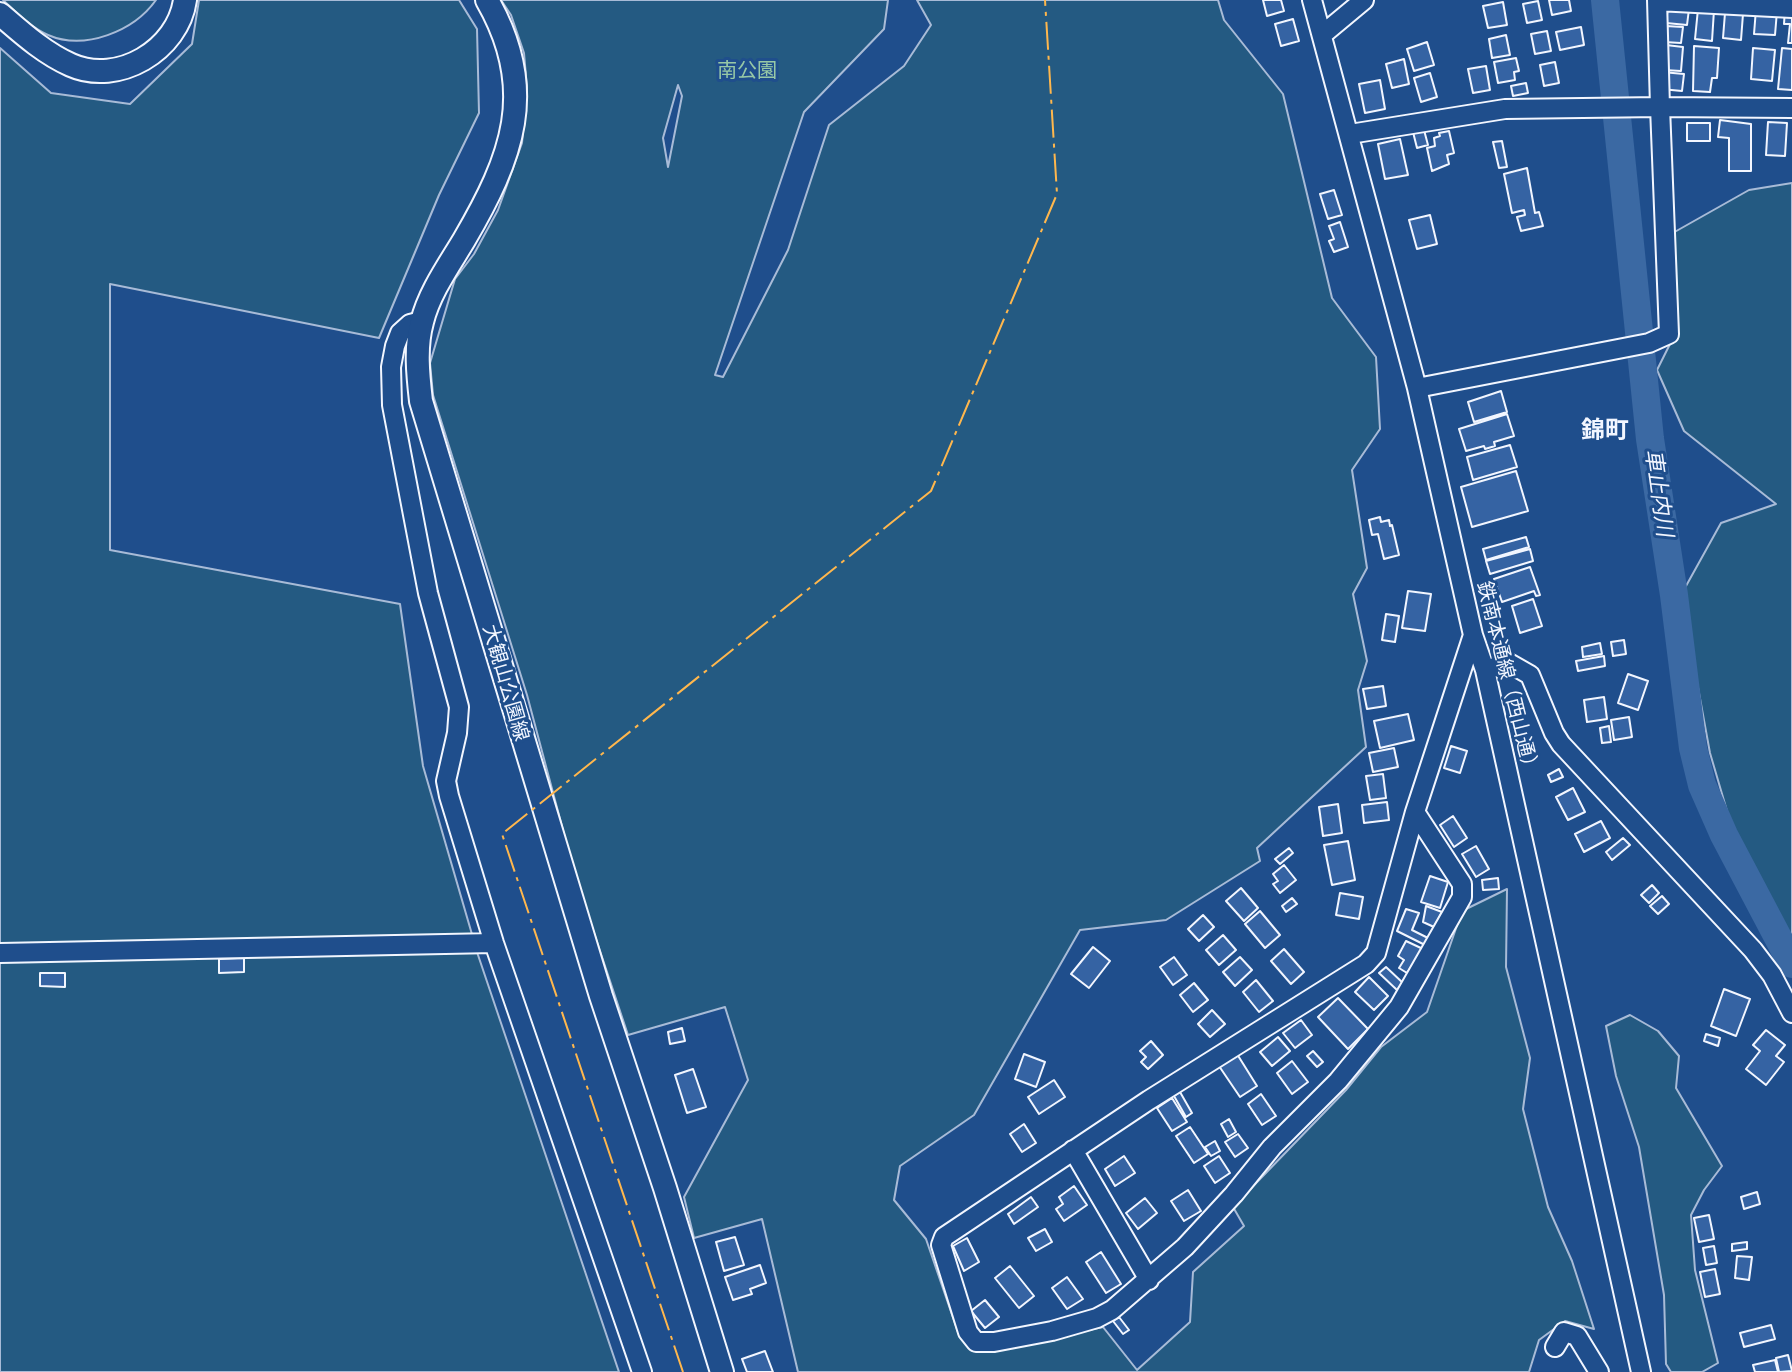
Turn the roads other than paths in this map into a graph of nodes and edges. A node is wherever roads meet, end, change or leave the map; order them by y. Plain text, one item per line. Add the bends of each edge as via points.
1 (185, 0) edge
2 (487, 0) edge
3 (1312, 0) edge
4 (1364, 0) edge
5 (1657, 0) edge
6 (1792, 8) edge
7 (0, 14) edge
8 (1322, 35) junction
9 (1660, 107) junction
10 (1792, 108) edge
11 (1350, 134) junction
12 (422, 321) junction
13 (1417, 388) junction
14 (1473, 635) junction
15 (1485, 670) junction
16 (1415, 812) junction
17 (494, 943) junction
18 (0, 953) edge
19 (1792, 1013) edge
20 (1073, 1150) junction
21 (1149, 1280) junction
22 (1555, 1347) dead end
23 (642, 1372) edge
24 (722, 1372) edge
25 (1599, 1372) edge
26 (1641, 1372) edge

1 - 7 main road via 172,36 154,53 110,70 75,67
2 - 12 main road, 大観山公園線 via 509,51 515,85 512,136 500,174
3 - 8 street, 鉄南本通線（西山通）
4 - 8 street
5 - 6 street
5 - 9 street
8 - 11 street, 鉄南本通線（西山通）
9 - 10 street
9 - 11 street via 1505,109
9 - 13 street via 1669,334
11 - 13 street, 鉄南本通線（西山通）
12 - 17 street via 400,333 395,346 392,405 428,593 459,707 447,789
12 - 24 main road, 大観山公園線 via 421,401 538,793
13 - 14 street, 鉄南本通線（西山通）
14 - 15 street, 鉄南本通線（西山通）
14 - 16 street
15 - 19 street via 1509,663 1530,675 1561,744 1753,950
15 - 26 street, 鉄南本通線（西山通）
16 - 20 street via 1376,953 1366,964
16 - 21 street via 1462,884 1457,906 1399,1007 1338,1081
17 - 18 street
17 - 23 street
20 - 21 street
20 - 21 street via 944,1237 941,1245 968,1332 976,1342 994,1342 1097,1318
22 - 25 street via 1564,1332 1577,1336

